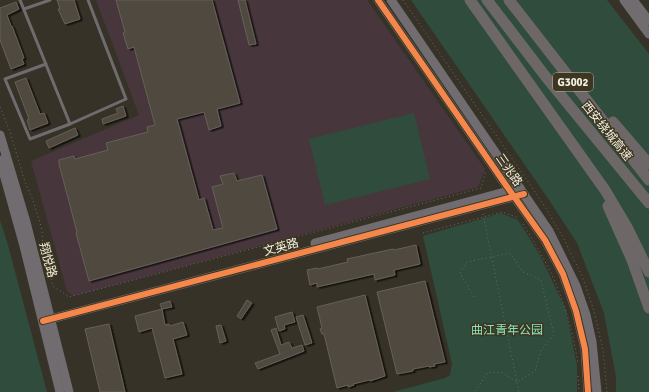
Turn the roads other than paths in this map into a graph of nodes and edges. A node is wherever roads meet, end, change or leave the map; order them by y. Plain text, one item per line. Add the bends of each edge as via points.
1 (20, 0) edge
2 (50, 0) edge
3 (88, 0) edge
4 (378, 0) edge
5 (391, 0) edge
6 (470, 0) edge
7 (486, 0) edge
8 (509, 0) edge
9 (624, 0) edge
10 (633, 0) edge
11 (24, 9) junction
12 (649, 20) edge
13 (531, 28) junction
14 (649, 34) edge
15 (46, 64) junction
16 (70, 124) junction
17 (560, 125) junction
18 (0, 135) edge
19 (0, 160) edge
20 (649, 164) edge
21 (649, 180) edge
22 (522, 191) junction
23 (512, 194) junction
24 (649, 203) edge
25 (649, 272) edge
26 (649, 308) edge
27 (46, 317) junction
28 (60, 392) edge
29 (69, 392) edge
30 (588, 392) edge
31 (597, 392) edge

1 - 11 lane
2 - 11 lane
3 - 16 lane via 126,99
4 - 23 street, 三兆路
5 - 22 street, 三兆路
6 - 17 highway
7 - 24 highway, 西安绕城高速 / G3002 via 546,78
8 - 13 highway, 西安绕城高速 / G3002
9 - 14 street
10 - 12 street
11 - 15 lane
13 - 20 highway
13 - 21 highway, 西安绕城高速 / G3002
15 - 16 lane
15 - 16 lane via 5,79 30,140
17 - 25 highway via 616,207
17 - 26 highway via 616,223
18 - 27 street, 翔悦路 via 26,222
19 - 27 street, 翔悦路
22 - 23 street, 文英路
22 - 31 street, 三兆路 via 549,231 576,286 592,342
23 - 27 street, 文英路
23 - 27 street, 文英路 via 481,206
23 - 30 street, 三兆路 via 546,240 563,274 576,311 585,350
27 - 28 street, 翔悦路
27 - 29 street, 翔悦路

